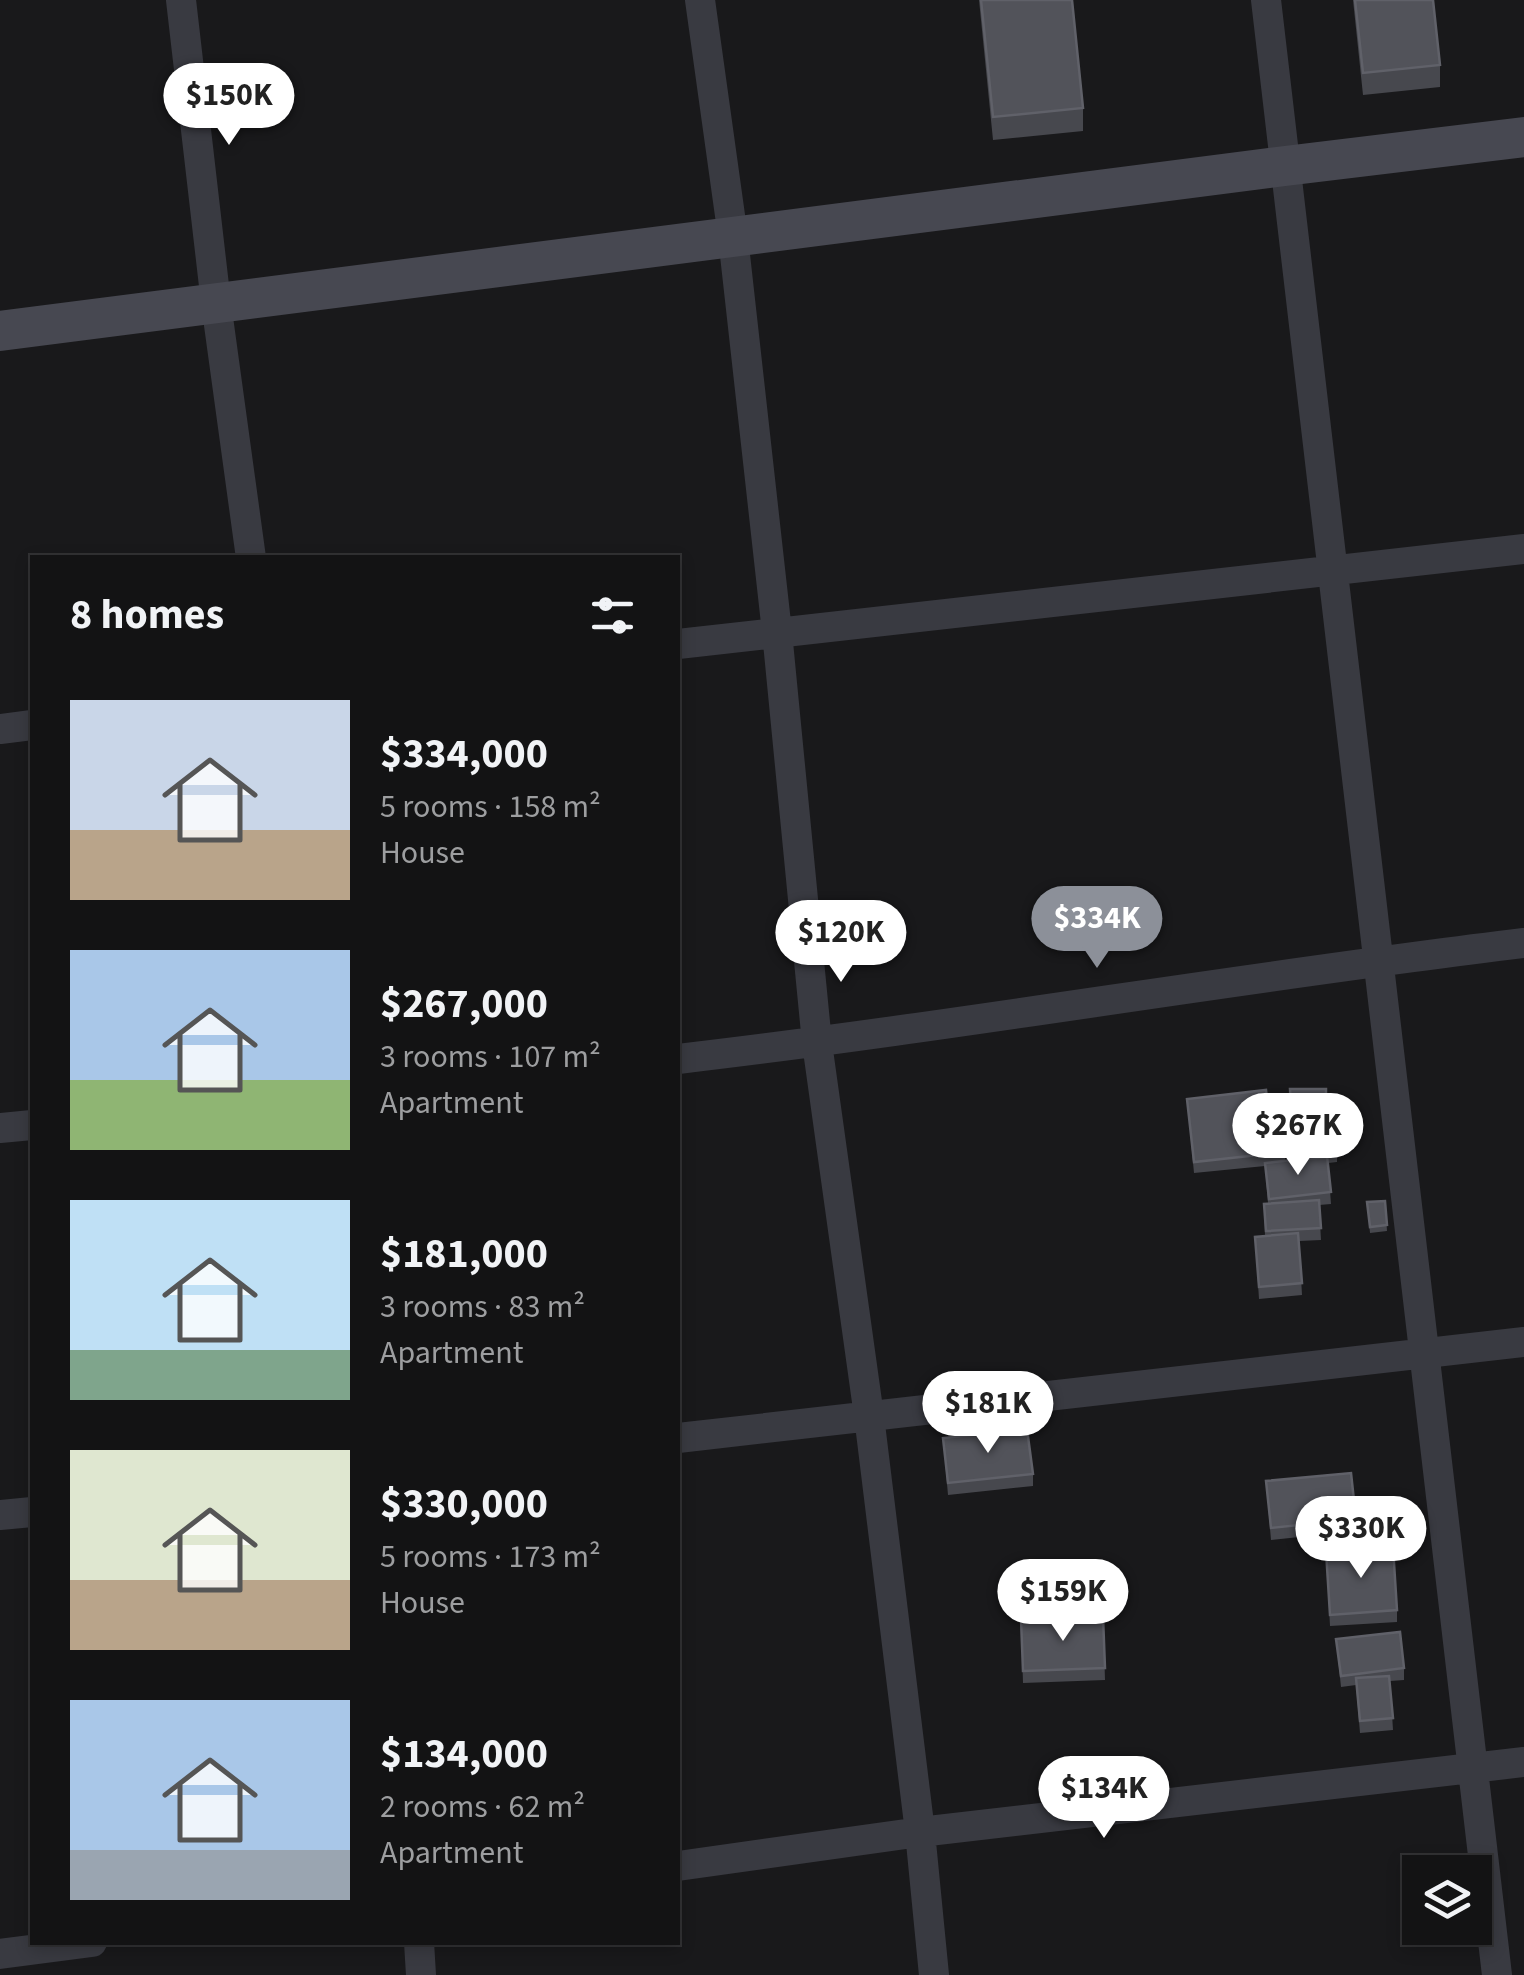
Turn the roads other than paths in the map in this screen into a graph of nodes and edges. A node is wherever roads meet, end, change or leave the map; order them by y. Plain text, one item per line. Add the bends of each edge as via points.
1 (181, 0) edge
2 (700, 0) edge
3 (1266, 0) edge
4 (1524, 138) edge
5 (1285, 166) junction
6 (732, 237) junction
7 (216, 303) junction
8 (0, 330) edge
9 (1524, 549) edge
10 (251, 555) edge
11 (1332, 570) junction
12 (777, 632) junction
13 (680, 644) edge
14 (30, 725) edge
15 (0, 729) edge
16 (1524, 942) edge
17 (1378, 960) junction
18 (817, 1043) junction
19 (680, 1059) edge
20 (30, 1125) edge
21 (0, 1128) edge
22 (1524, 1342) edge
23 (1424, 1353) junction
24 (869, 1416) junction
25 (680, 1438) edge
26 (30, 1512) edge
27 (0, 1516) edge
28 (1524, 1762) edge
29 (1472, 1768) junction
30 (920, 1832) junction
31 (680, 1866) edge
32 (69, 1945) edge
33 (419, 1945) edge
34 (0, 1954) edge
35 (421, 1975) edge
36 (934, 1975) edge
37 (1497, 1975) edge

1 - 7 street
2 - 6 street
3 - 5 street
4 - 5 main road
5 - 6 main road
5 - 11 street
6 - 7 main road
6 - 12 street
7 - 8 main road
7 - 10 street
9 - 11 street
11 - 12 street
11 - 17 street
12 - 13 street
12 - 18 street
14 - 15 street
16 - 17 street
17 - 18 street
17 - 23 street
18 - 19 street
18 - 24 street
20 - 21 street
22 - 23 street
23 - 24 street
23 - 29 street
24 - 25 street
24 - 30 street
26 - 27 street
28 - 29 street
29 - 30 street
29 - 37 street
30 - 31 street
30 - 36 street
32 - 34 street
33 - 35 street

